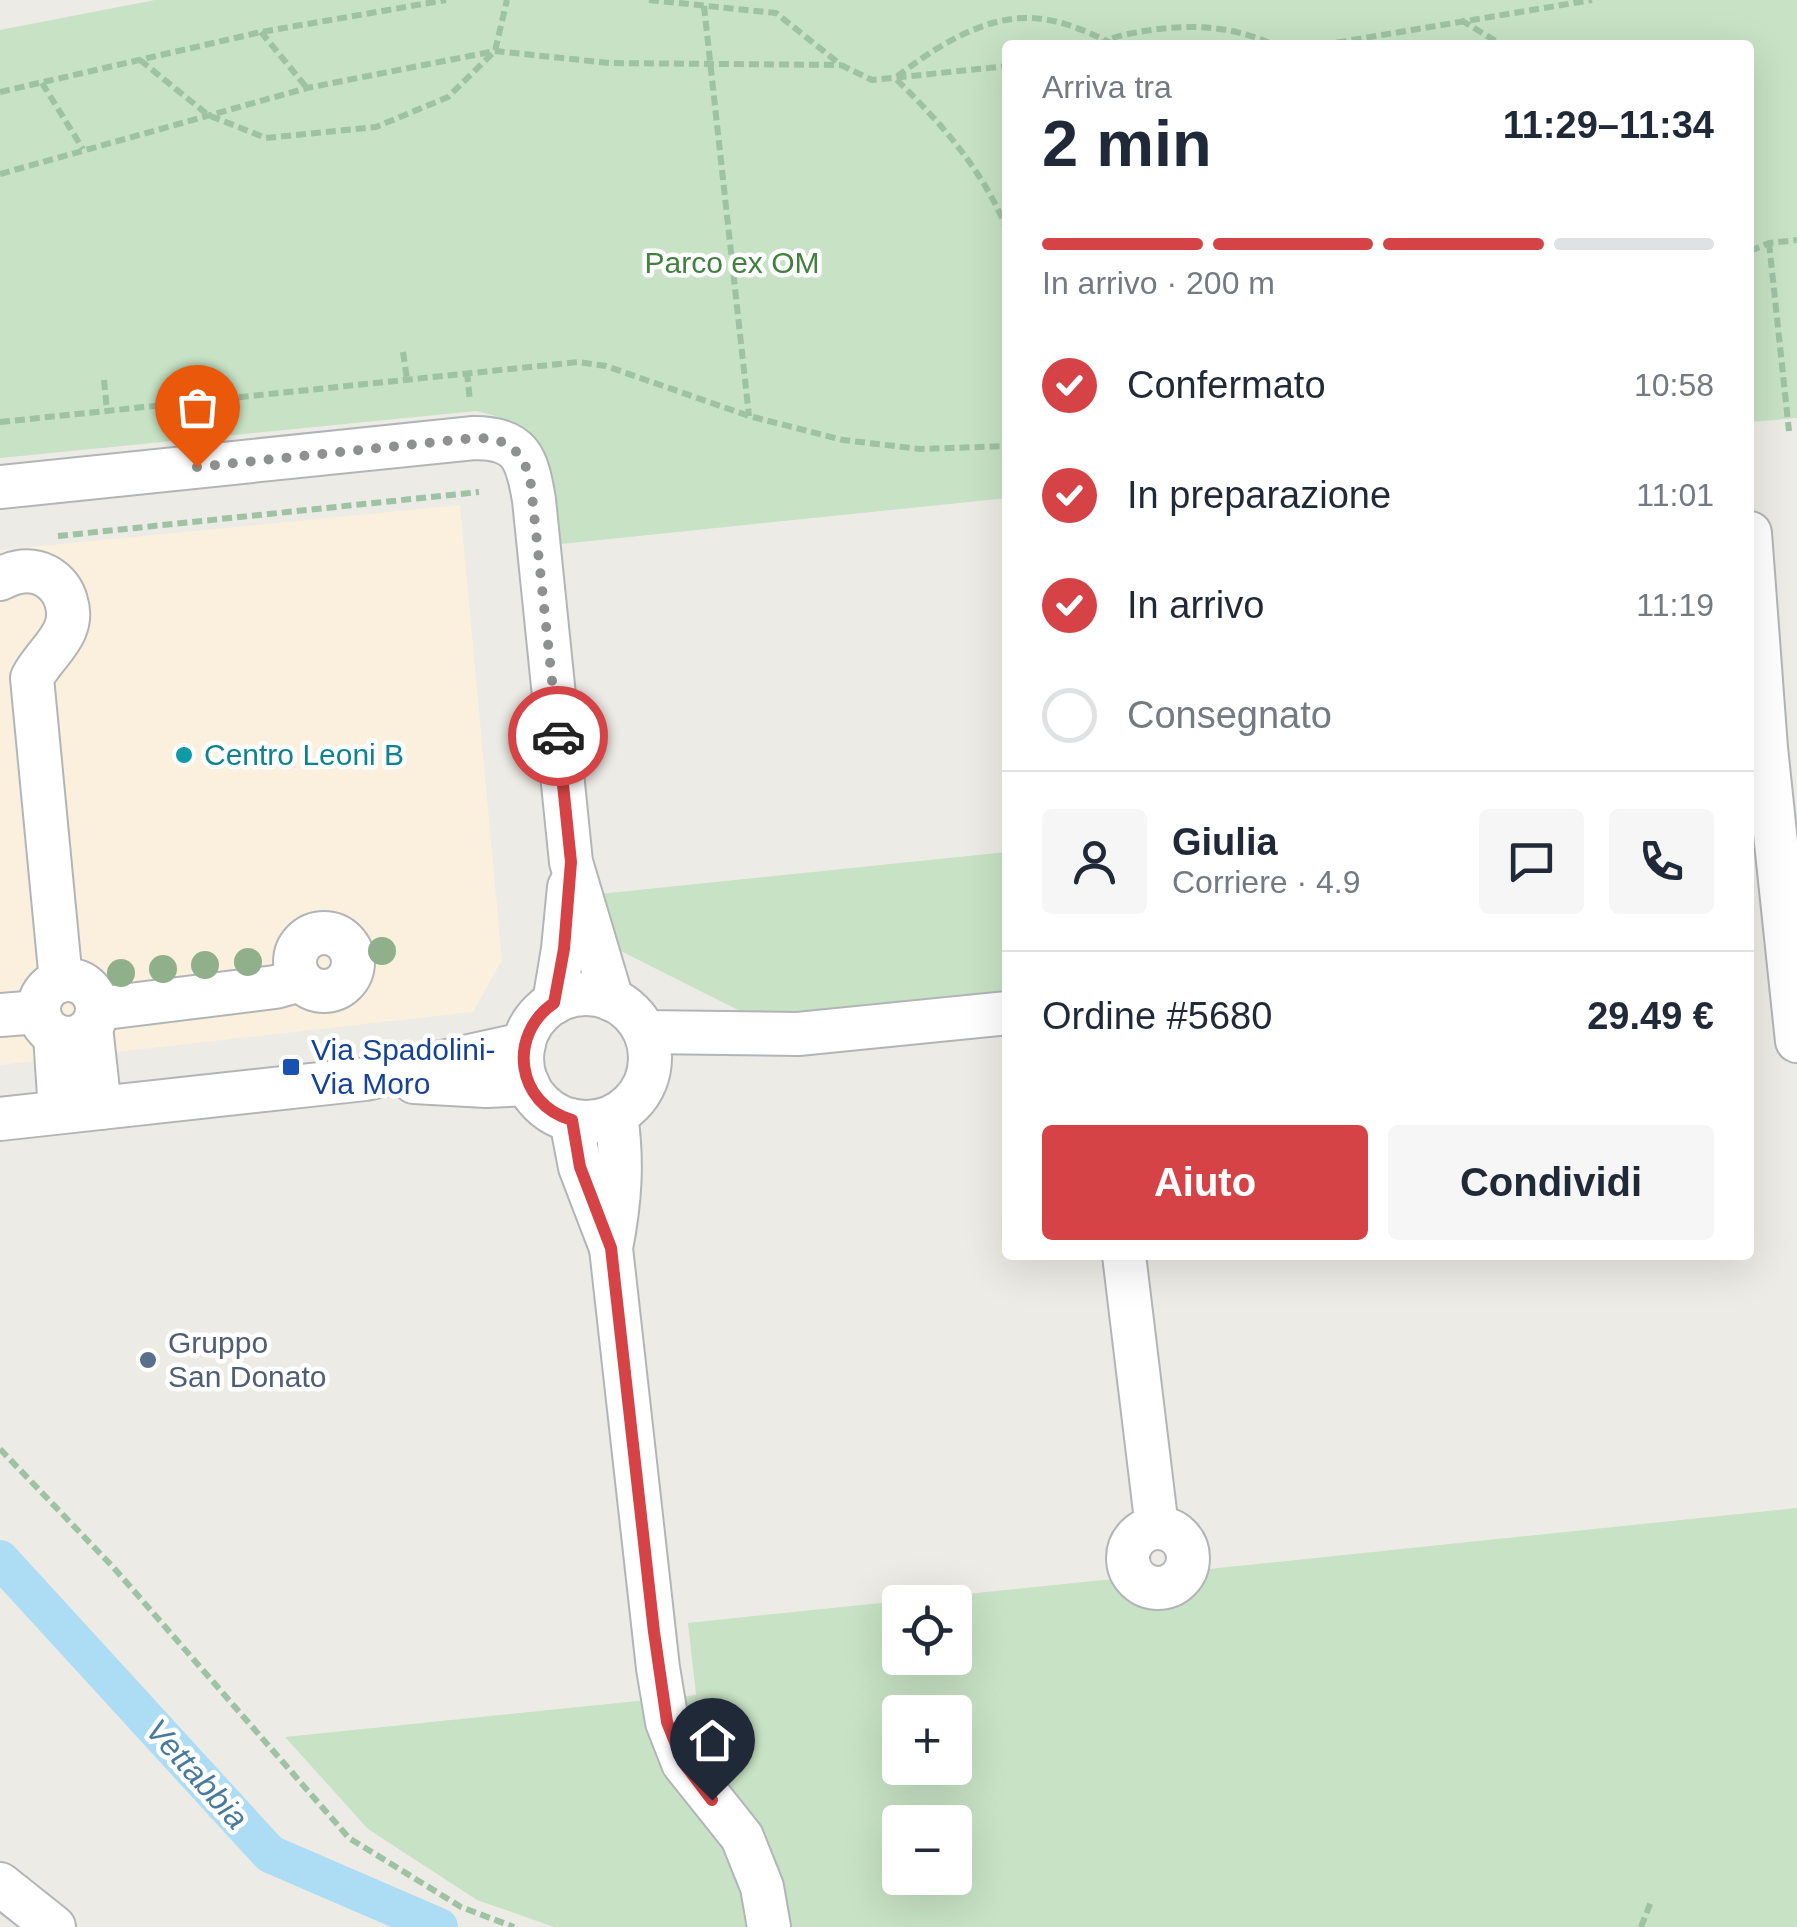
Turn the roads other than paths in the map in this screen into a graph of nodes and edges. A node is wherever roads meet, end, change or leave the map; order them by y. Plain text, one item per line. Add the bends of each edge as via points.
1 (0, 487) edge
2 (0, 579) edge
3 (1754, 586) edge
4 (571, 862) junction
5 (1778, 928) edge
6 (302, 980) dead end
7 (612, 1000) junction
8 (554, 1003) junction
9 (57, 1013) edge
10 (1002, 1014) edge
11 (644, 1032) junction
12 (798, 1034) junction
13 (1797, 1041) edge
14 (526, 1064) junction
15 (647, 1078) junction
16 (80, 1110) junction
17 (616, 1114) junction
18 (0, 1119) edge
19 (572, 1120) junction
20 (611, 1248) junction
21 (1125, 1260) edge
22 (1157, 1528) dead end
23 (0, 1884) edge
24 (54, 1927) edge
25 (768, 1927) edge

1 - 4 street via 474,438 510,443 523,457 534,500
2 - 9 street via 36,572 57,585 68,606 62,640 32,678
3 - 5 street
4 - 7 street
4 - 8 street
5 - 13 street
6 - 9 street
7 - 8 street via 583,994
7 - 11 street via 632,1012
8 - 14 street via 537,1017
9 - 16 street
10 - 12 street
11 - 12 street
11 - 15 street
12 - 15 street via 703,1056
14 - 16 street via 486,1086 365,1079
14 - 19 street via 546,1107
15 - 17 street
16 - 18 street
17 - 19 street
17 - 20 street via 622,1163
19 - 20 street via 580,1167
20 - 25 street via 667,1722 683,1762 742,1837 762,1887
21 - 22 street
23 - 24 street

